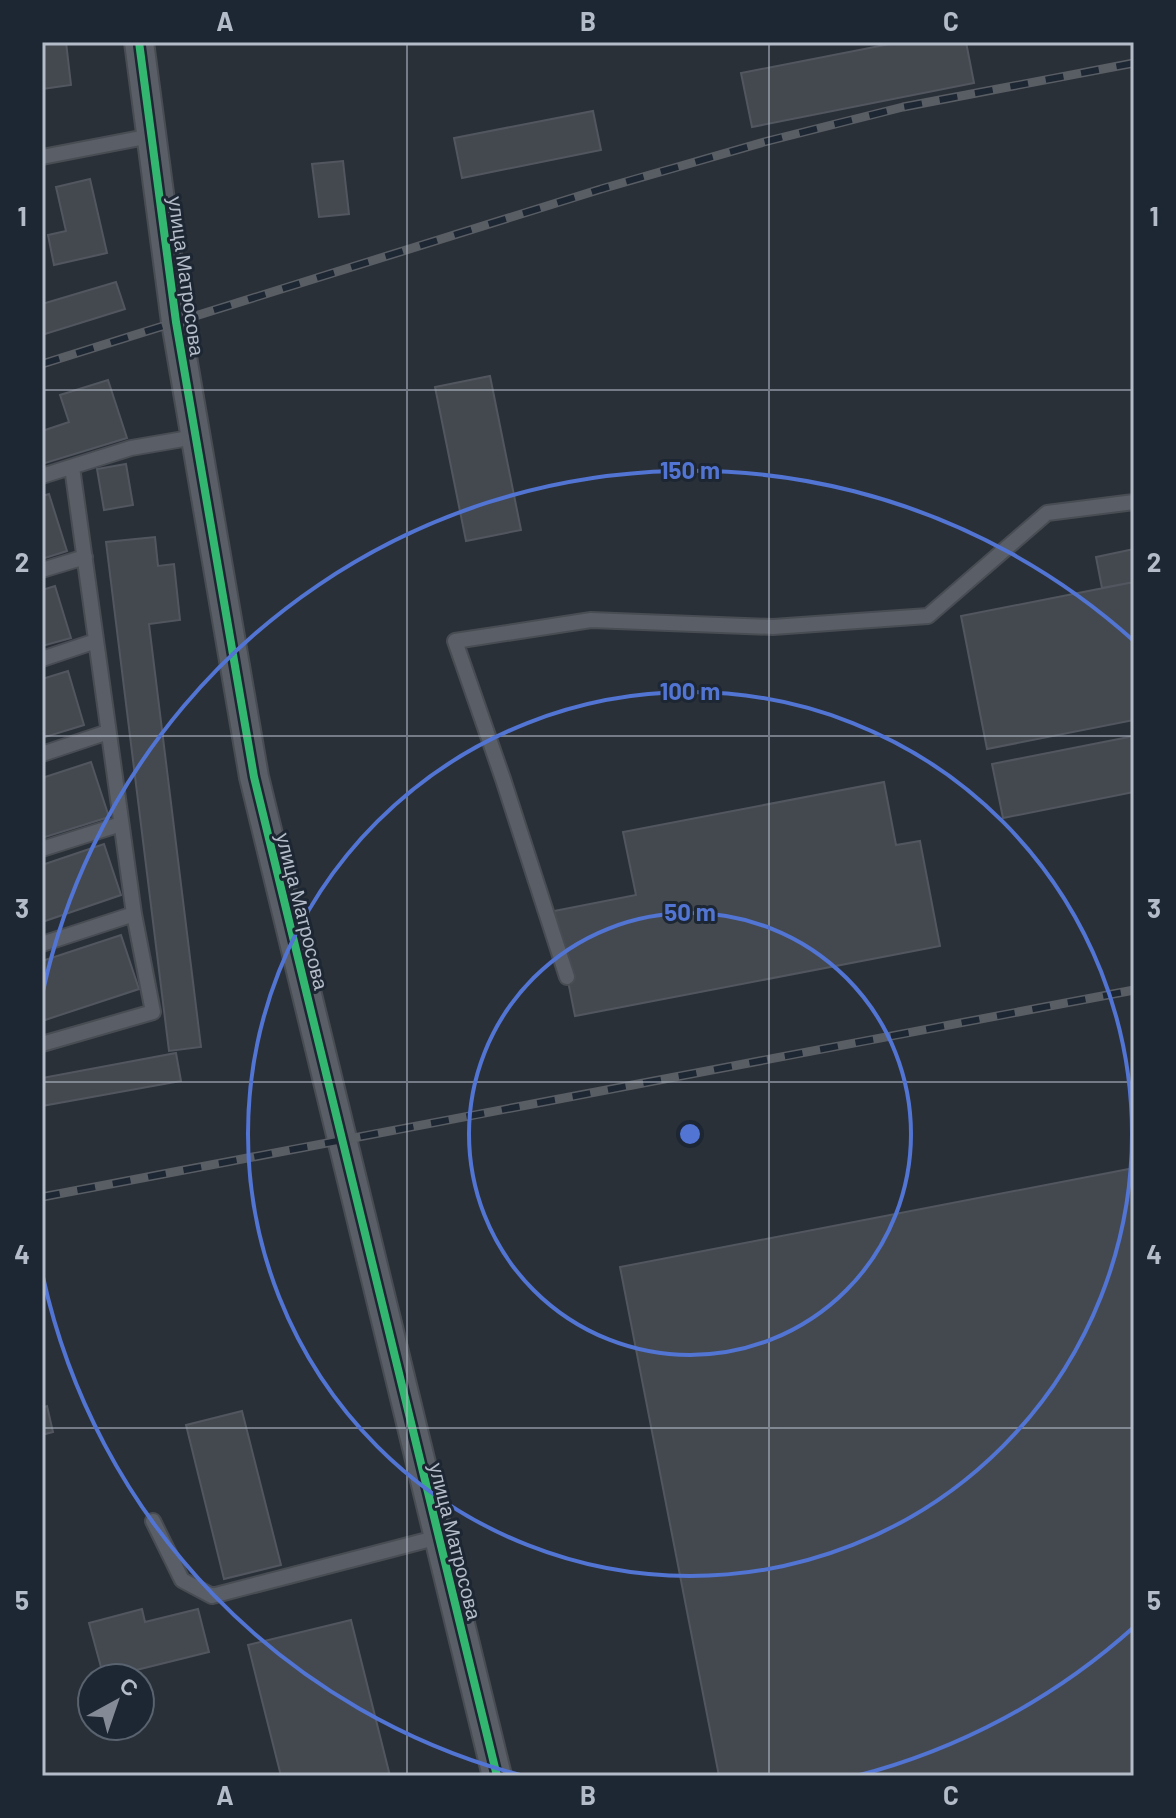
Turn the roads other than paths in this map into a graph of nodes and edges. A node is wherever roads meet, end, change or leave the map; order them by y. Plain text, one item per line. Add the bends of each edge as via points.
1 (139, 42) edge
2 (151, 136) junction
3 (42, 157) edge
4 (195, 437) junction
5 (72, 467) junction
6 (42, 476) edge
7 (1134, 502) edge
8 (85, 557) junction
9 (42, 570) edge
10 (96, 641) junction
11 (42, 659) edge
12 (108, 732) junction
13 (42, 754) edge
14 (121, 824) junction
15 (42, 849) edge
16 (134, 914) junction
17 (42, 944) edge
18 (567, 977) dead end
19 (42, 1044) edge
20 (153, 1521) dead end
21 (439, 1537) junction
22 (497, 1776) edge

1 - 2 street, улица Матросова
2 - 3 lane
2 - 4 street, улица Матросова
4 - 5 lane via 131,448
4 - 21 street, улица Матросова via 254,777
5 - 6 lane
5 - 8 lane
7 - 18 lane via 1047,513 928,616 773,627 591,620 455,641
8 - 9 lane
8 - 10 lane
10 - 11 lane
10 - 12 lane
12 - 13 lane
12 - 14 lane
14 - 15 lane
14 - 16 lane
16 - 17 lane
16 - 19 lane via 153,1012
20 - 21 lane via 182,1580 212,1596
21 - 22 street, улица Матросова

